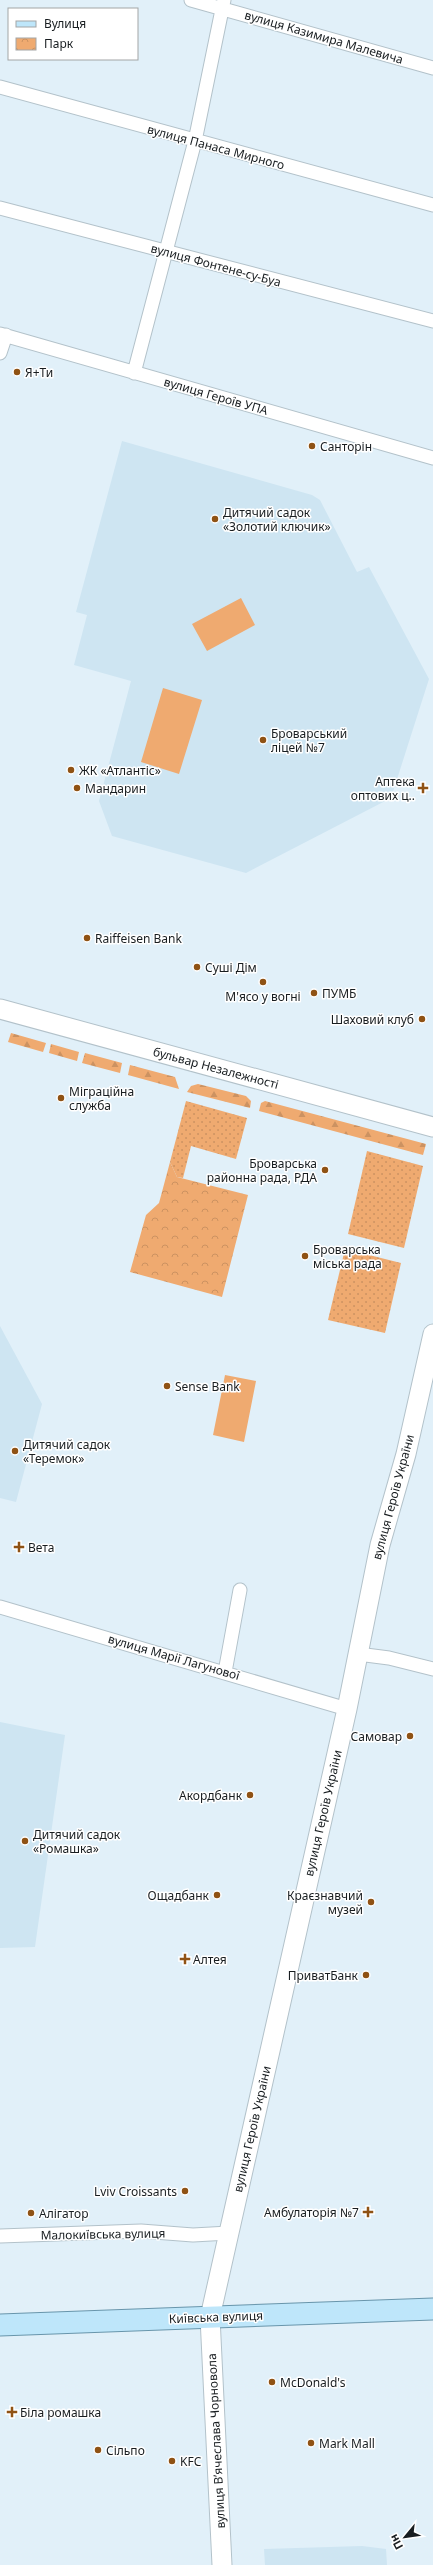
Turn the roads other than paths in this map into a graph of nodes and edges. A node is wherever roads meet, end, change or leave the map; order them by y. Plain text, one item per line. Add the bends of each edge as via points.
1 (191, 0) edge
2 (223, 4) edge
3 (433, 68) edge
4 (0, 87) edge
5 (195, 141) junction
6 (433, 205) edge
7 (0, 208) edge
8 (166, 253) junction
9 (433, 321) edge
10 (3, 334) edge
11 (0, 353) edge
12 (134, 373) junction
13 (433, 458) edge
14 (0, 1009) edge
15 (433, 1127) edge
16 (432, 1342) edge
17 (240, 1590) dead end
18 (0, 1607) edge
19 (358, 1654) junction
20 (433, 1669) edge
21 (225, 1672) junction
22 (347, 1710) junction
23 (229, 2233) junction
24 (0, 2236) edge
25 (433, 2309) edge
26 (210, 2317) junction
27 (0, 2325) edge
28 (222, 2565) edge

1 - 2 street, вулиця Казимира Малевича
2 - 3 street, вулиця Казимира Малевича
2 - 5 street
4 - 5 street, вулиця Панаса Мирного
5 - 6 street, вулиця Панаса Мирного
5 - 8 street
7 - 8 street, вулиця Фонтене-су-Буа
8 - 9 street, вулиця Фонтене-су-Буа
8 - 12 street
10 - 11 street
10 - 12 street, вулиця Героїв УПА
12 - 13 street, вулиця Героїв УПА
14 - 15 main road, бульвар Незалежності
16 - 19 main road, вулиця Героїв України via 406,1454 380,1545
17 - 21 street
18 - 21 street, вулиця Марії Лагунової
19 - 20 street via 389,1658
19 - 22 main road, вулиця Героїв України
21 - 22 street, вулиця Марії Лагунової
22 - 23 main road, вулиця Героїв України
23 - 24 street, Малокиївська вулиця via 193,2235 141,2231
23 - 26 main road, вулиця Героїв України
25 - 26 main road, Київська вулиця
26 - 27 main road, Київська вулиця
26 - 28 main road, вулиця Вʼячеслава Чорновола

